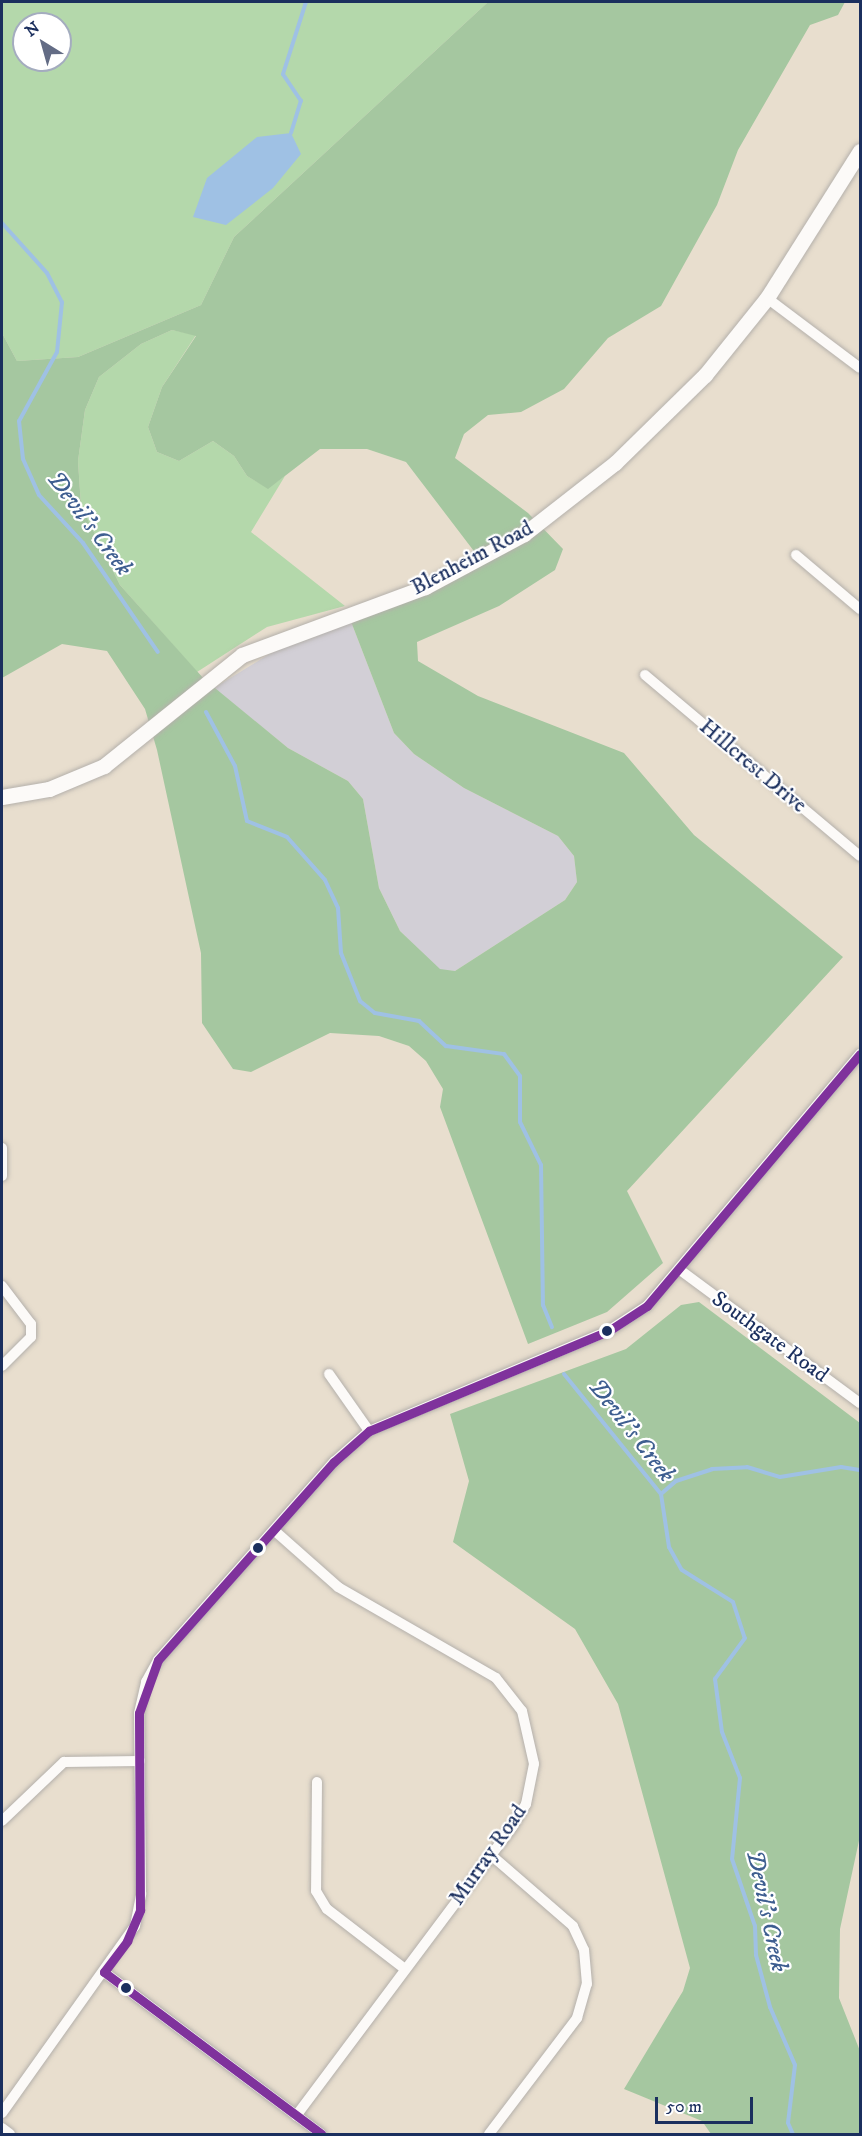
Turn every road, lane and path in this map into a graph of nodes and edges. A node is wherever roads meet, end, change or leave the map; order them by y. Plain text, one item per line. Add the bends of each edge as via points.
1 (861, 151) edge
2 (767, 298) junction
3 (861, 368) edge
4 (796, 555) dead end
5 (861, 609) edge
6 (645, 675) dead end
7 (2, 796) edge
8 (861, 856) edge
9 (861, 1054) edge
10 (2, 1148) edge
11 (2, 1176) edge
12 (680, 1270) junction
13 (2, 1286) edge
14 (2, 1366) edge
15 (329, 1374) dead end
16 (861, 1403) edge
17 (369, 1431) junction
18 (275, 1531) junction
19 (140, 1761) junction
20 (317, 1782) dead end
21 (2, 1821) edge
22 (491, 1855) junction
23 (405, 1968) junction
24 (104, 1972) junction
25 (2, 2113) edge
26 (297, 2116) junction
27 (2, 2128) edge
28 (10, 2134) edge
29 (321, 2134) edge
30 (489, 2134) edge

1 - 2 main road, Blenheim Road
2 - 3 street
2 - 7 main road, Blenheim Road via 705,375 615,463 524,534 425,587 242,655 104,766 49,789
4 - 5 street
6 - 8 street, Hillcrest Drive
9 - 12 street
10 - 11 street
12 - 16 street, Southgate Road
12 - 17 street via 646,1306 610,1330
13 - 14 street via 31,1324 31,1337
15 - 17 street
17 - 18 street
18 - 19 street via 151,1670 140,1704
18 - 22 street, Murray Road via 339,1587 479,1665 513,1695 529,1729 534,1764 526,1804
19 - 21 street via 64,1762
19 - 24 street via 140,1910 127,1941
20 - 23 street via 316,1891 327,1909
22 - 23 street, Murray Road
22 - 30 street via 573,1926 584,1950 587,1984 577,2018
23 - 26 street, Murray Road
24 - 25 street
24 - 26 street
26 - 29 street
27 - 28 street

